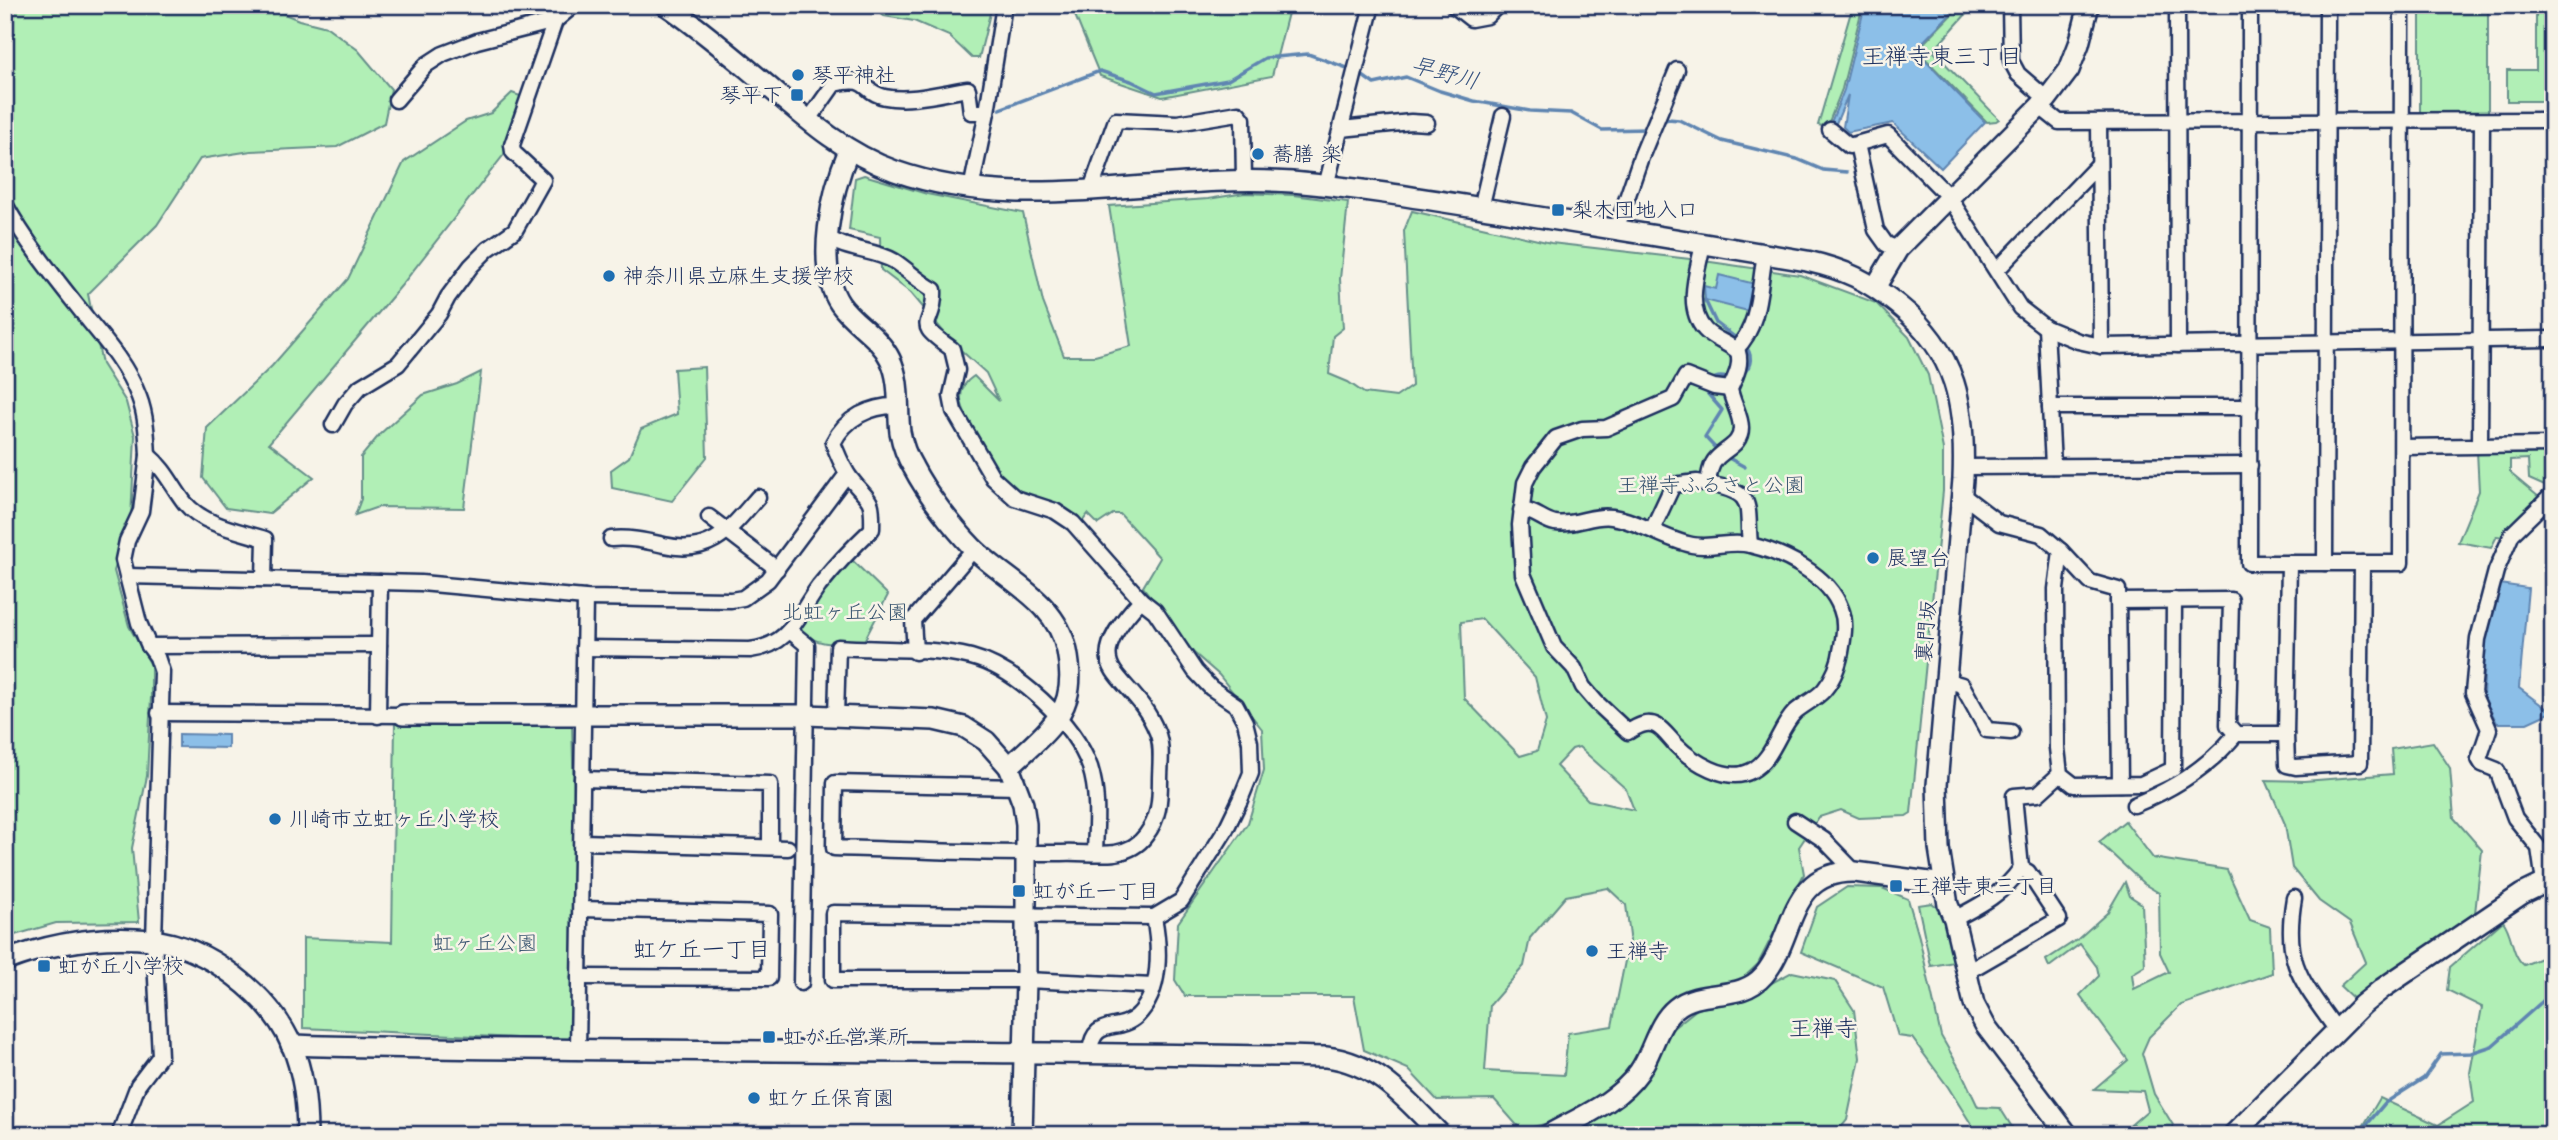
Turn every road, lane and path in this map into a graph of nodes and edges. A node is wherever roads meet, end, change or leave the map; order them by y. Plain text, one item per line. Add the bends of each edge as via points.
1 (574, 5) edge
2 (666, 5) edge
3 (1004, 5) edge
4 (1373, 5) edge
5 (1453, 5) edge
6 (1498, 5) edge
7 (2010, 5) edge
8 (2089, 5) edge
9 (2177, 5) edge
10 (2250, 5) edge
11 (2327, 5) edge
12 (2402, 5) edge
13 (555, 21) junction
14 (1677, 70) dead end
15 (397, 100) dead end
16 (2043, 102) junction
17 (987, 112) junction
18 (1503, 116) dead end
19 (2553, 120) edge
20 (808, 121) junction
21 (2402, 121) junction
22 (2482, 121) junction
23 (2099, 122) junction
24 (2177, 122) junction
25 (2250, 122) junction
26 (2326, 122) junction
27 (1427, 124) dead end
28 (1341, 129) junction
29 (1830, 130) dead end
30 (1857, 145) junction
31 (849, 150) junction
32 (2099, 164) junction
33 (1244, 181) junction
34 (1326, 186) junction
35 (971, 189) junction
36 (1090, 192) junction
37 (1949, 197) junction
38 (5, 204) edge
39 (1481, 208) junction
40 (1616, 230) junction
41 (827, 237) junction
42 (1703, 244) junction
43 (1898, 249) junction
44 (1765, 254) junction
45 (1997, 270) junction
46 (1876, 286) junction
47 (2046, 328) junction
48 (2553, 339) edge
49 (2480, 341) junction
50 (2401, 342) junction
51 (2326, 343) junction
52 (2250, 344) junction
53 (1740, 345) junction
54 (2178, 345) junction
55 (2101, 346) junction
56 (1733, 382) junction
57 (898, 406) junction
58 (2050, 407) junction
59 (2250, 407) junction
60 (333, 425) dead end
61 (2480, 445) junction
62 (2402, 446) junction
63 (2553, 446) edge
64 (148, 455) junction
65 (2250, 465) junction
66 (2053, 466) junction
67 (1963, 467) junction
68 (848, 474) junction
69 (1708, 484) junction
70 (1961, 494) junction
71 (2553, 494) edge
72 (758, 497) dead end
73 (1521, 510) junction
74 (709, 517) dead end
75 (1652, 530) junction
76 (727, 532) junction
77 (611, 539) dead end
78 (1750, 545) junction
79 (974, 549) junction
80 (2061, 551) junction
81 (2289, 563) junction
82 (2325, 563) junction
83 (2362, 563) junction
84 (777, 569) junction
85 (127, 576) junction
86 (264, 579) junction
87 (380, 582) junction
88 (585, 598) junction
89 (1141, 600) junction
90 (2174, 600) junction
91 (2118, 601) junction
92 (790, 631) junction
93 (379, 645) junction
94 (149, 646) junction
95 (584, 648) junction
96 (915, 652) junction
97 (1945, 680) junction
98 (159, 713) junction
99 (583, 714) junction
100 (403, 715) joint
101 (806, 715) junction
102 (378, 716) junction
103 (836, 716) junction
104 (1057, 716) junction
105 (2011, 732) dead end
106 (2236, 734) junction
107 (2286, 734) junction
108 (1009, 767) junction
109 (2060, 774) junction
110 (582, 779) junction
111 (2120, 784) junction
112 (1018, 788) junction
113 (2134, 805) dead end
114 (1795, 821) dead end
115 (582, 842) junction
116 (770, 847) junction
117 (788, 848) dead end
118 (1095, 852) junction
119 (1027, 853) junction
120 (2021, 868) junction
121 (1855, 873) junction
122 (2548, 881) edge
123 (1944, 884) junction
124 (2294, 898) dead end
125 (580, 909) junction
126 (1025, 917) junction
127 (1154, 917) junction
128 (1954, 919) junction
129 (154, 940) junction
130 (5, 961) edge
131 (1967, 972) junction
132 (579, 977) junction
133 (1026, 980) junction
134 (801, 983) dead end
135 (1153, 986) junction
136 (2336, 1028) junction
137 (291, 1045) junction
138 (578, 1049) junction
139 (1090, 1052) junction
140 (1024, 1054) junction
141 (119, 1135) edge
142 (307, 1135) edge
143 (1023, 1135) edge
144 (1441, 1135) edge
145 (1548, 1135) edge
146 (2068, 1135) edge
147 (2233, 1135) edge

1 - 13 street
2 - 20 street, 裏門坂
3 - 17 street
4 - 28 street
5 - 6 street via 1471,19 1487,16
7 - 16 street via 2011,61
8 - 16 street via 2068,70
9 - 24 street
10 - 25 street
11 - 26 street
12 - 21 street
13 - 15 street via 443,54 426,65
13 - 60 street via 512,145 513,152 543,180 515,230 471,266 398,364 360,387
14 - 40 street
16 - 23 street via 2059,122
16 - 37 street
17 - 20 street via 971,112 968,89 881,97 852,80 834,83
17 - 35 street
18 - 39 street
19 - 22 street
20 - 31 street, 裏門坂
21 - 22 street
21 - 26 street
21 - 50 street
22 - 49 street
23 - 24 street
23 - 32 street
24 - 25 street
24 - 54 street
25 - 26 street
25 - 52 street
26 - 51 street
27 - 28 street
28 - 34 street
29 - 30 street via 1849,146
30 - 37 street via 1888,135
30 - 43 street via 1877,230 1886,244
31 - 35 street, 裏門坂 via 894,171
31 - 41 street
32 - 45 street
32 - 55 street
33 - 34 street, 裏門坂
33 - 36 street, 裏門坂
33 - 36 street via 1243,119 1238,114 1177,124 1116,120
34 - 39 street, 裏門坂
35 - 36 street, 裏門坂
37 - 43 street
37 - 45 street
38 - 64 street via 131,378 140,399
39 - 40 street, 裏門坂
40 - 42 street, 裏門坂
41 - 57 street via 828,278 840,304 890,359
41 - 89 street via 894,262 934,290 926,326 952,349 957,370 951,396 954,411 993,478 1015,498 1055,511 1073,523
42 - 44 street, 裏門坂
42 - 53 street via 1693,297 1695,310 1705,330
43 - 46 street
44 - 46 street, 裏門坂 via 1832,267
44 - 53 street via 1752,327
45 - 47 street via 2021,308
46 - 67 street, 裏門坂 via 1928,332 1946,360 1959,406
47 - 55 street
47 - 58 street
48 - 49 street
49 - 50 street
49 - 61 street
50 - 51 street
50 - 62 street
51 - 52 street
51 - 82 street
52 - 54 street
52 - 59 street
53 - 56 street
54 - 55 street
56 - 69 street via 1742,431 1711,467
56 - 73 street via 1714,387 1686,376 1673,399 1606,428 1581,429 1556,438 1525,483
57 - 68 street via 864,412 840,429 833,443
57 - 79 street via 901,436 913,467
58 - 59 street
58 - 66 street
59 - 65 street
61 - 62 street
61 - 63 street
62 - 83 street via 2401,563
64 - 85 street via 141,511 123,560
64 - 86 street via 198,515 265,539
65 - 66 street
65 - 81 street via 2249,563
66 - 67 street
67 - 70 street, 裏門坂
68 - 84 street
68 - 92 street via 867,495 873,509 872,529 819,587
69 - 75 street via 1672,485
69 - 78 street via 1737,491 1744,499 1749,510
70 - 80 street via 1999,523 2041,534
70 - 97 street, 裏門坂
71 - 122 street via 2512,534 2496,571 2478,639 2473,693 2489,729 2479,758 2497,770 2515,818 2539,848
72 - 76 street
73 - 75 street via 1552,523 1611,517
73 - 78 street via 1523,575 1554,647 1574,668 1583,687 1628,732 1649,723 1657,726 1700,763 1734,774 1750,772 1763,762 1786,722 1824,690 1834,674 1844,634 1841,609 1831,589 1791,559
74 - 76 street
75 - 78 street via 1695,546
76 - 77 street via 708,544 685,548
76 - 84 street
79 - 96 street via 913,620
79 - 104 street via 1046,607 1059,625 1070,666 1067,699
80 - 91 street via 2090,582 2118,590
80 - 109 street via 2056,589
81 - 82 street
81 - 107 street
82 - 83 street
83 - 107 street via 2360,763 2287,765
84 - 88 street via 757,590 731,600
85 - 86 street
85 - 94 street
86 - 87 street
87 - 88 street
87 - 93 street
88 - 95 street
89 - 118 street via 1110,639 1109,652 1114,675 1140,702 1158,734 1159,807 1146,835 1134,847 1115,853
89 - 127 street via 1155,611 1195,671 1236,705 1245,722 1251,755 1251,773 1225,831 1181,901
90 - 91 street
90 - 106 street via 2231,600 2228,725
90 - 111 street via 2173,769 2141,784
91 - 111 street
92 - 95 street via 778,642 750,650
92 - 101 street via 807,645
93 - 94 street
93 - 102 street
94 - 98 street via 162,672
95 - 99 street
96 - 103 street via 838,647
96 - 104 street via 975,658 1024,685
97 - 105 street via 1962,685 1987,730
97 - 123 street, 裏門坂 via 1937,807
98 - 102 street
98 - 129 street
99 - 100 street
99 - 101 street
99 - 110 street
100 - 102 street
101 - 103 street
101 - 134 street
103 - 108 street via 934,720 964,727 986,741
104 - 108 street
104 - 118 street via 1089,765 1096,792
106 - 107 street
106 - 113 street via 2212,761 2162,794
108 - 112 street
109 - 111 street via 2074,785
109 - 120 street via 2038,794 2014,796
110 - 115 street
110 - 116 street via 770,784
112 - 119 street
112 - 119 street via 835,783 834,848
114 - 121 street via 1824,840
115 - 116 street
115 - 125 street
116 - 117 street
118 - 119 street
119 - 126 street
120 - 128 street via 1989,901
120 - 131 street via 2041,888 2059,919
121 - 123 street
121 - 145 street via 1832,874 1812,885 1771,964 1753,985 1727,995 1688,1000 1676,1008 1630,1084
122 - 136 street via 2383,988
123 - 128 street, 裏門坂
124 - 136 street via 2289,926 2295,968
125 - 132 street
125 - 132 street via 769,914 769,978
126 - 127 street
126 - 133 street
126 - 133 street via 833,913 833,980
127 - 135 street via 1158,960
128 - 131 street, 裏門坂
129 - 130 street via 64,943
129 - 137 street via 198,953 249,987
129 - 141 street via 160,1056 138,1085
131 - 146 street, 裏門坂 via 1985,1025
132 - 138 street
133 - 135 street
133 - 140 street
135 - 139 street via 1136,1017 1098,1030 1091,1039
136 - 147 street
137 - 138 street
137 - 142 street via 301,1074
138 - 140 street
139 - 140 street
139 - 144 street via 1348,1061 1388,1082
140 - 143 street

